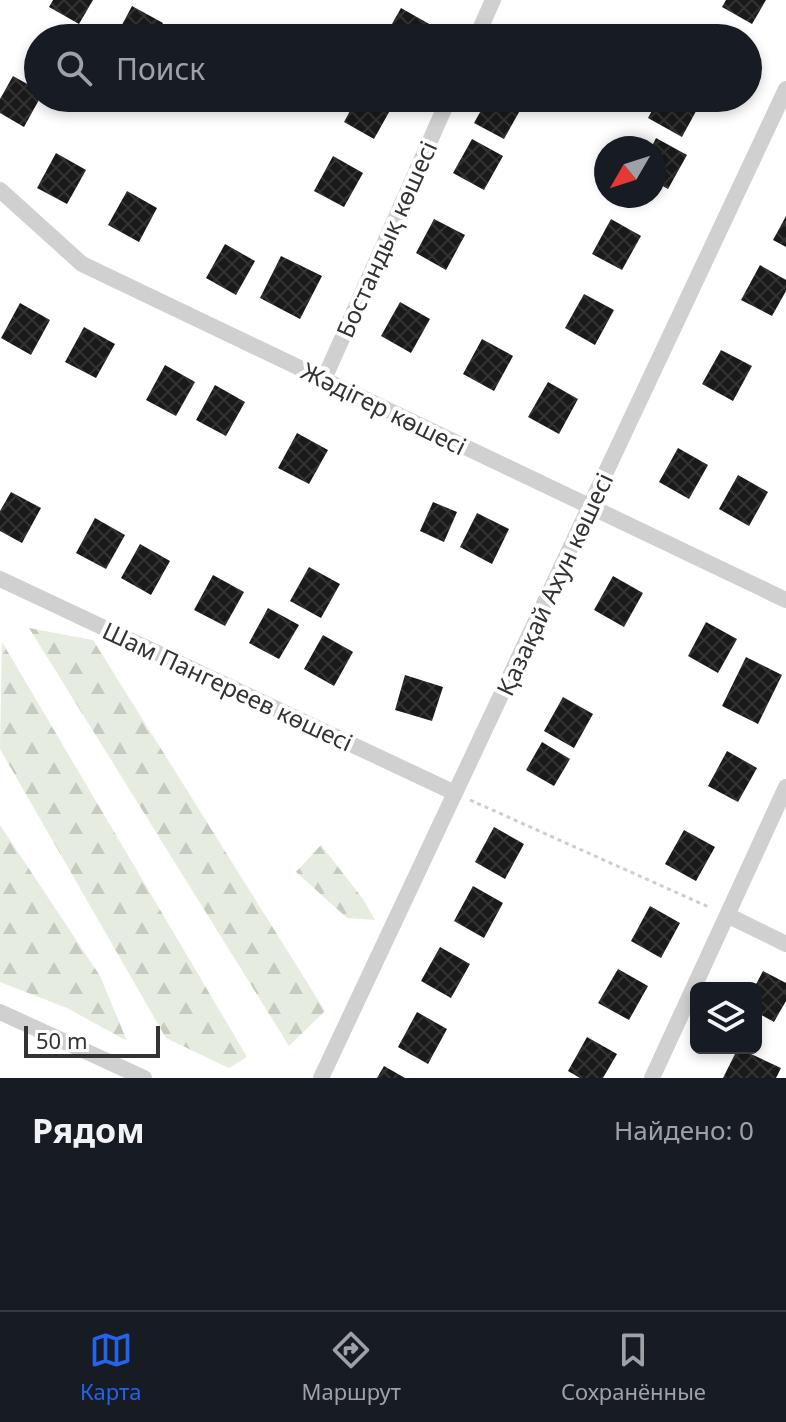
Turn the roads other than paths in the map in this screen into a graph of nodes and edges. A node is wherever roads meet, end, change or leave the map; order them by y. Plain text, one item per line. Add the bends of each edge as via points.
1 (493, 0) edge
2 (482, 24) edge
3 (786, 89) edge
4 (443, 112) edge
5 (0, 190) edge
6 (324, 379) junction
7 (590, 507) junction
8 (0, 579) edge
9 (786, 600) edge
10 (786, 787) edge
11 (455, 793) junction
12 (727, 915) junction
13 (786, 944) edge
14 (0, 1012) edge
15 (144, 1078) edge
16 (321, 1078) edge
17 (652, 1078) edge

1 - 2 street
3 - 7 street, Қазақай Ахун көшесі
4 - 6 street, Бостандық көшесі
5 - 6 street, Жәдігер көшесі via 82,264
6 - 7 street, Жәдігер көшесі
7 - 9 street, Жәдігер көшесі
7 - 11 street, Қазақай Ахун көшесі
8 - 11 street, Шам Пангереев көшесі
10 - 12 street
11 - 16 street, Қазақай Ахун көшесі
12 - 13 street
12 - 17 street
14 - 15 street

